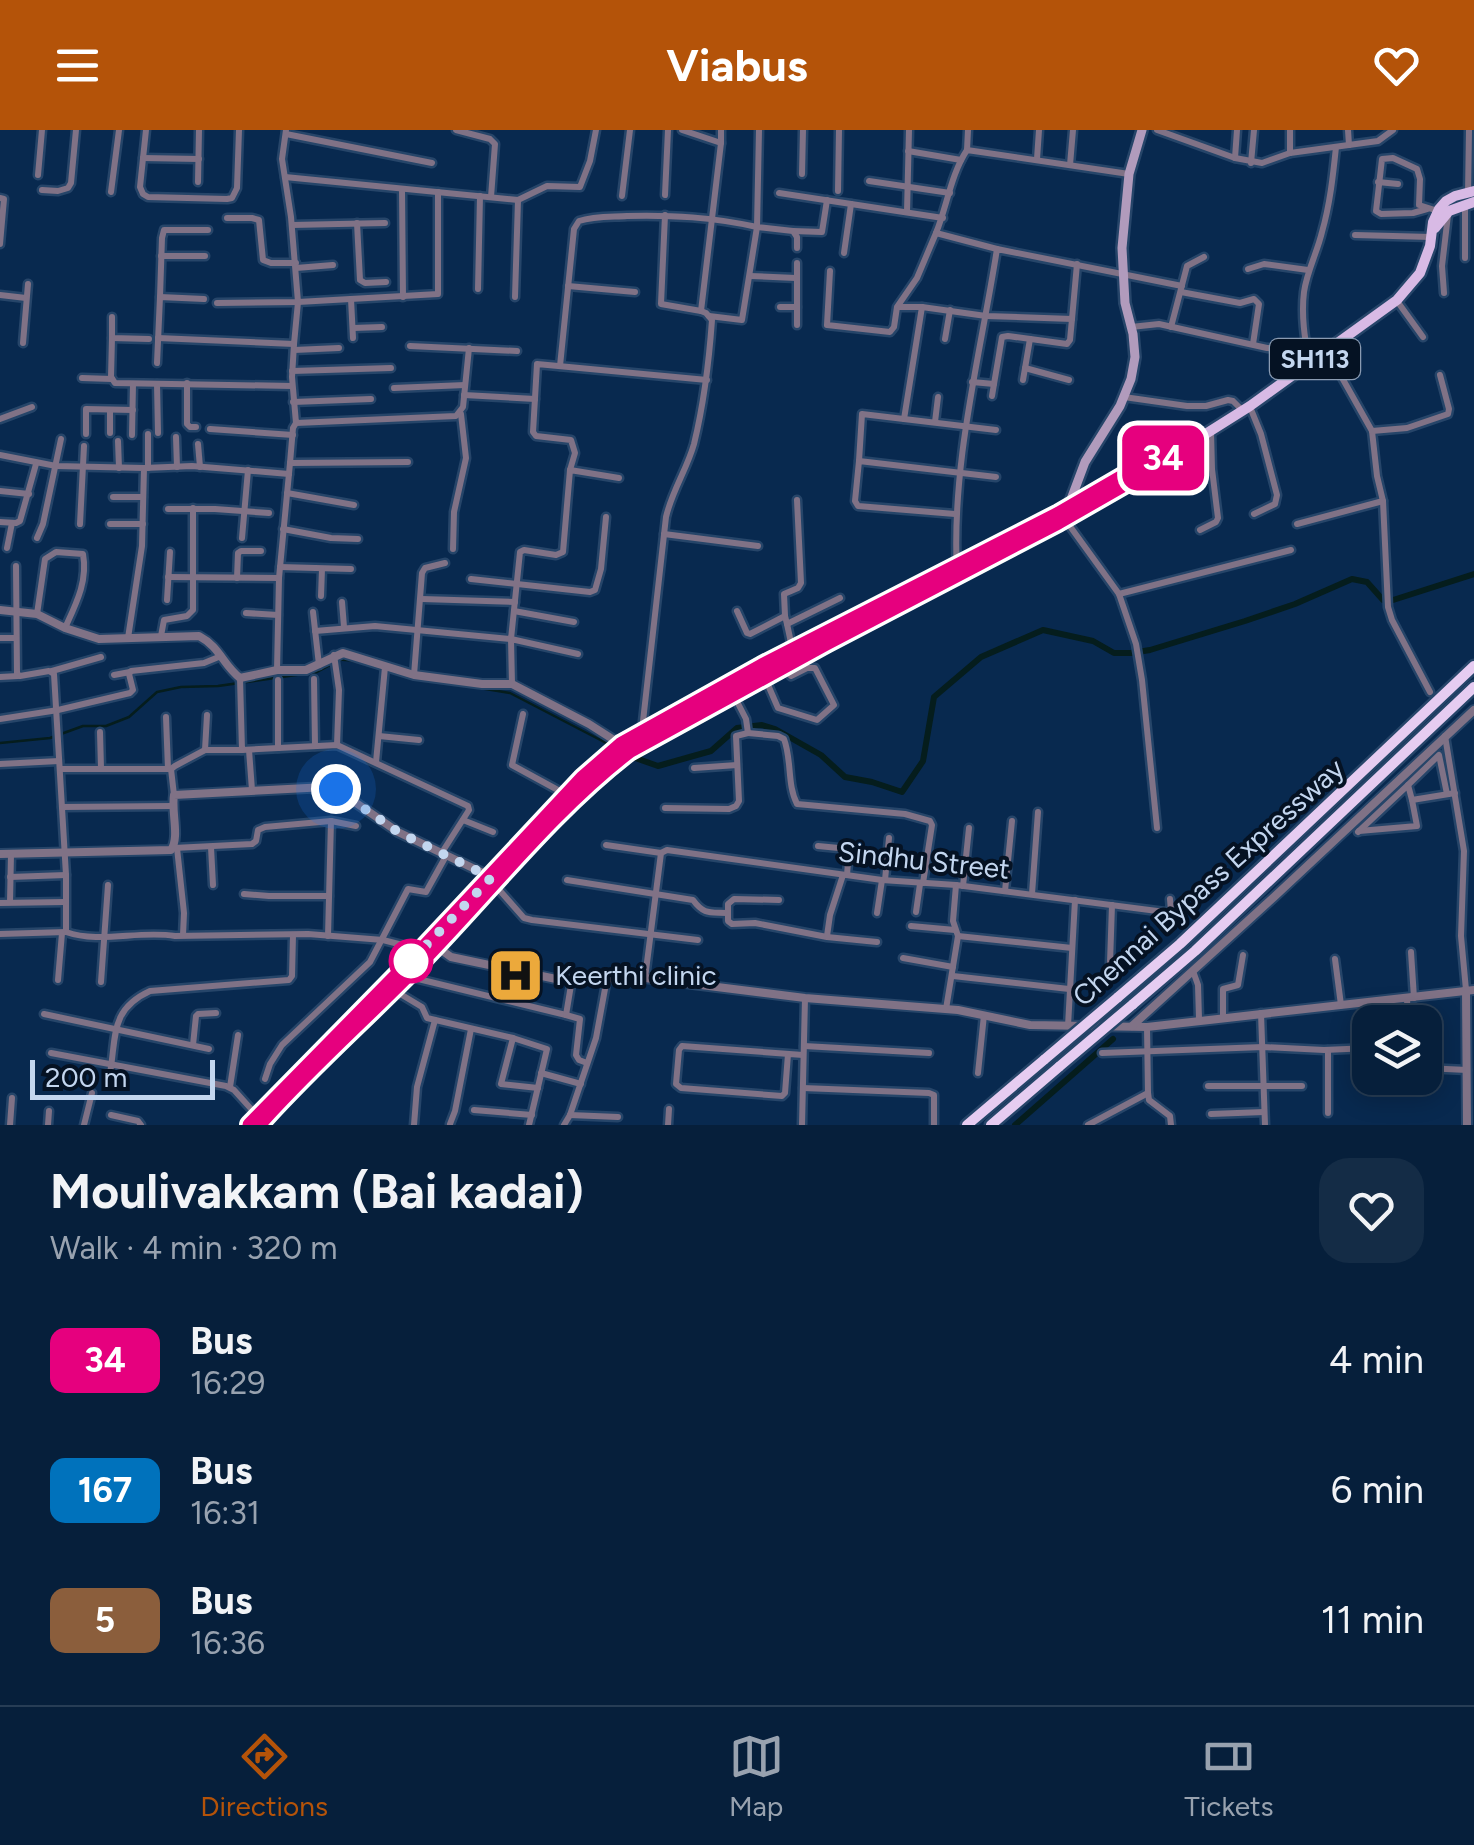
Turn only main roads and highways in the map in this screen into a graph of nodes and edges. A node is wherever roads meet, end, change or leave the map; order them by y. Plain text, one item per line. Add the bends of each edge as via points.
1 (1142, 130) edge
2 (1470, 198) edge
3 (1066, 513) junction
4 (794, 656) junction
5 (1474, 666) edge
6 (1474, 686) edge
7 (731, 690) junction
8 (626, 747) junction
9 (492, 881) junction
10 (429, 948) junction
11 (390, 987) junction
12 (257, 1122) edge
13 (967, 1125) edge
14 (991, 1125) edge

1 - 3 main road via 1122,248 1135,357 1131,379
2 - 3 main road, SH113 via 1428,209 1439,221 1420,273 1396,300 1212,430
3 - 4 main road, SH113
4 - 7 main road, SH113
4 - 7 main road, SH113
5 - 13 highway, Chennai Bypass Expressway, bridge via 1180,944
6 - 14 highway, Chennai Bypass Expressway, bridge via 1195,951
7 - 8 main road, SH113
7 - 8 main road, SH113 via 642,732
8 - 9 main road, SH113
8 - 9 main road, SH113 via 609,754 567,795
9 - 10 main road, SH113
10 - 11 main road, SH113
10 - 11 main road, SH113
11 - 12 main road, SH113

